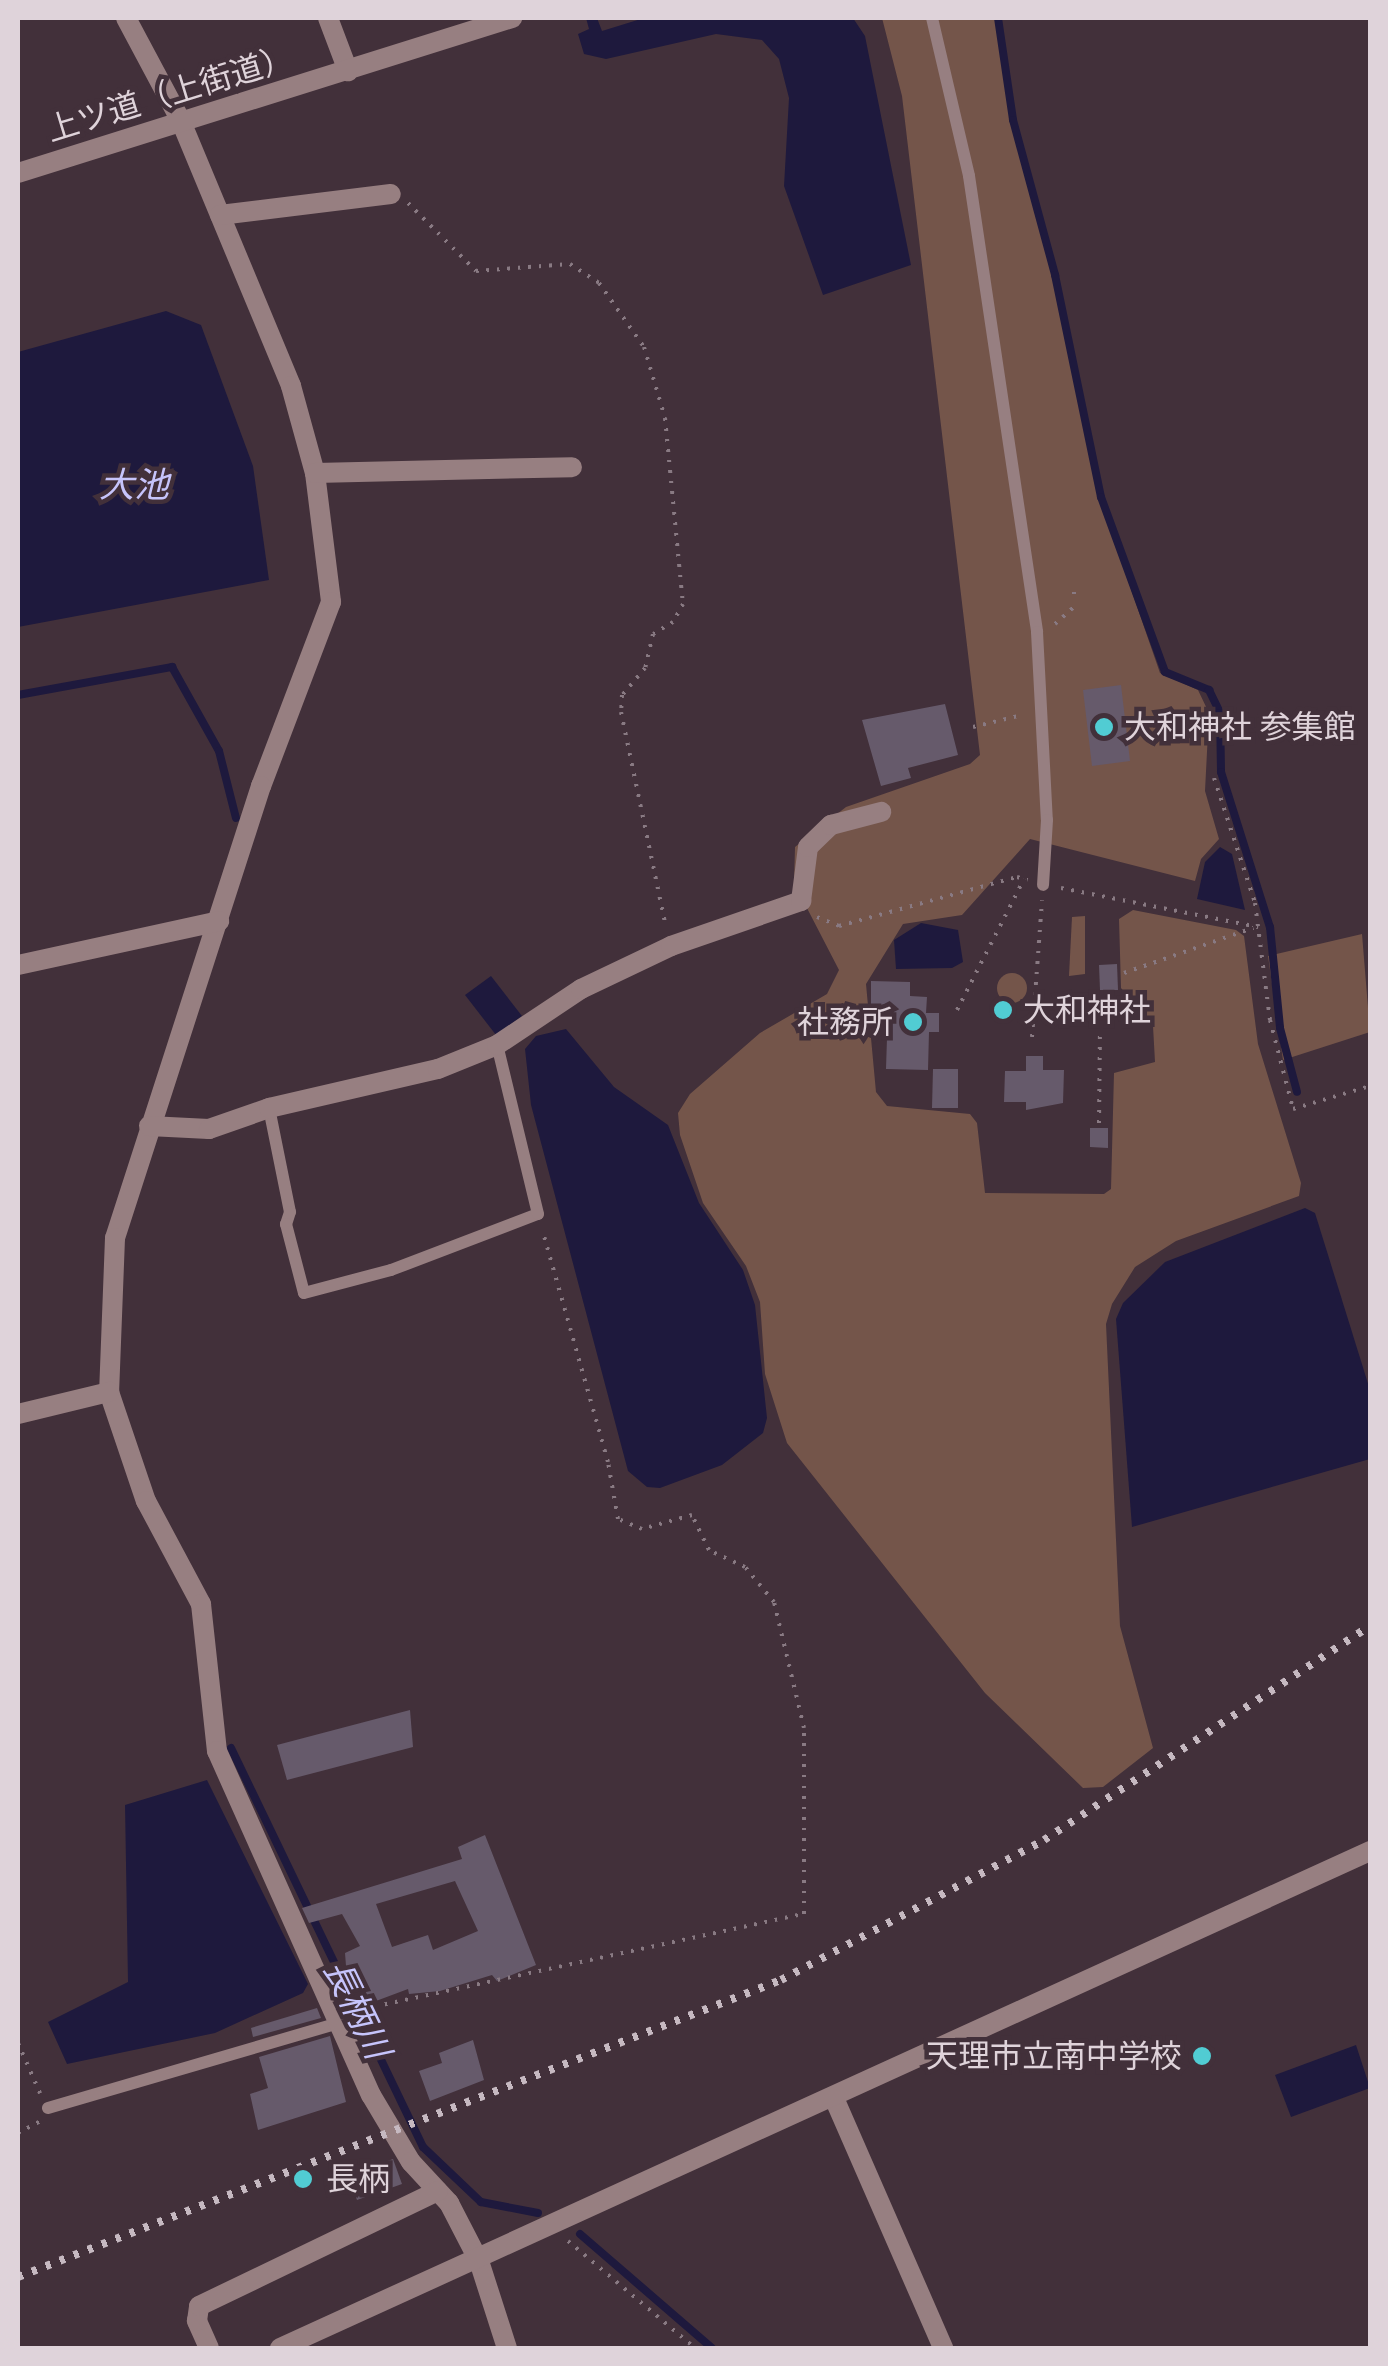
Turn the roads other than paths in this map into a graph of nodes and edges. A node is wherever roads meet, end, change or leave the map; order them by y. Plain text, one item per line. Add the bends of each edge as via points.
1 (126, 18) edge
2 (328, 18) edge
3 (512, 18) edge
4 (932, 18) edge
5 (348, 71) junction
6 (180, 119) junction
7 (18, 173) edge
8 (391, 194) road end
9 (220, 215) junction
10 (572, 466) dead end
11 (315, 473) junction
12 (881, 812) dead end
13 (1043, 885) road end
14 (218, 921) junction
15 (18, 965) edge
16 (497, 1045) junction
17 (269, 1108) junction
18 (149, 1126) junction
19 (108, 1392) junction
20 (18, 1414) edge
21 (1370, 1852) edge
22 (338, 2023) junction
23 (834, 2098) junction
24 (48, 2108) road end
25 (438, 2190) junction
26 (479, 2261) junction
27 (209, 2348) edge
28 (280, 2348) edge
29 (507, 2348) edge
30 (943, 2348) edge

1 - 6 street
2 - 5 street
3 - 5 street, 上ツ道（上街道）
4 - 13 lane via 969,176 1037,632
5 - 6 street, 上ツ道（上街道）
6 - 7 street, 上ツ道（上街道）
6 - 9 street
8 - 9 street
9 - 11 street via 290,386
10 - 11 street
11 - 14 street via 331,602
12 - 16 street via 831,825 808,847 802,901 670,946 581,989
14 - 15 street
14 - 18 street
16 - 17 street via 438,1069
16 - 17 lane via 538,1214 391,1270 304,1293
17 - 18 street via 209,1129
18 - 19 street via 115,1238
19 - 20 street
19 - 22 street via 146,1500 202,1604 217,1750
21 - 23 street
22 - 24 lane
22 - 25 street via 411,2162
23 - 26 street
23 - 30 street
25 - 26 street
25 - 27 street via 200,2306 197,2320
26 - 28 street
26 - 29 street

